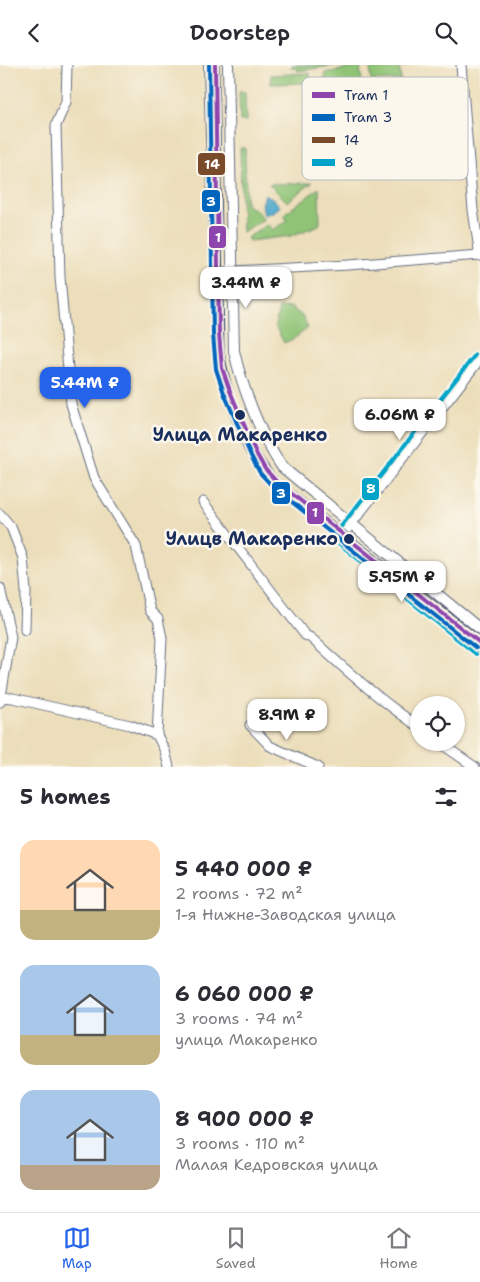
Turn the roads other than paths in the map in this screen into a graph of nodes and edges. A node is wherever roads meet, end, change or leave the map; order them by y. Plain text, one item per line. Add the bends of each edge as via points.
1 (67, 65) edge
2 (209, 65) edge
3 (228, 65) edge
4 (468, 150) edge
5 (480, 256) edge
6 (233, 271) junction
7 (480, 359) edge
8 (203, 502) dead end
9 (0, 514) edge
10 (350, 522) junction
11 (341, 537) junction
12 (0, 588) edge
13 (480, 629) edge
14 (25, 630) dead end
15 (480, 649) edge
16 (0, 699) edge
17 (410, 721) edge
18 (250, 725) dead end
19 (157, 735) junction
20 (452, 751) edge
21 (169, 767) edge
22 (318, 767) edge
23 (475, 767) edge

1 - 19 street via 66,102 56,125 60,277 71,404 94,478 136,546 150,611 158,619 162,638
2 - 11 main road via 217,354 221,376 258,466 270,480
3 - 6 main road
4 - 5 street
5 - 6 street
6 - 10 main road via 234,351 239,374 270,450 282,467
7 - 10 street
8 - 17 street via 305,635
9 - 14 street via 11,527 23,559
10 - 11 street
10 - 13 main road
11 - 15 main road
12 - 16 street via 11,637
16 - 19 street via 13,698 130,725
18 - 22 street via 270,746
19 - 21 street
20 - 23 street

